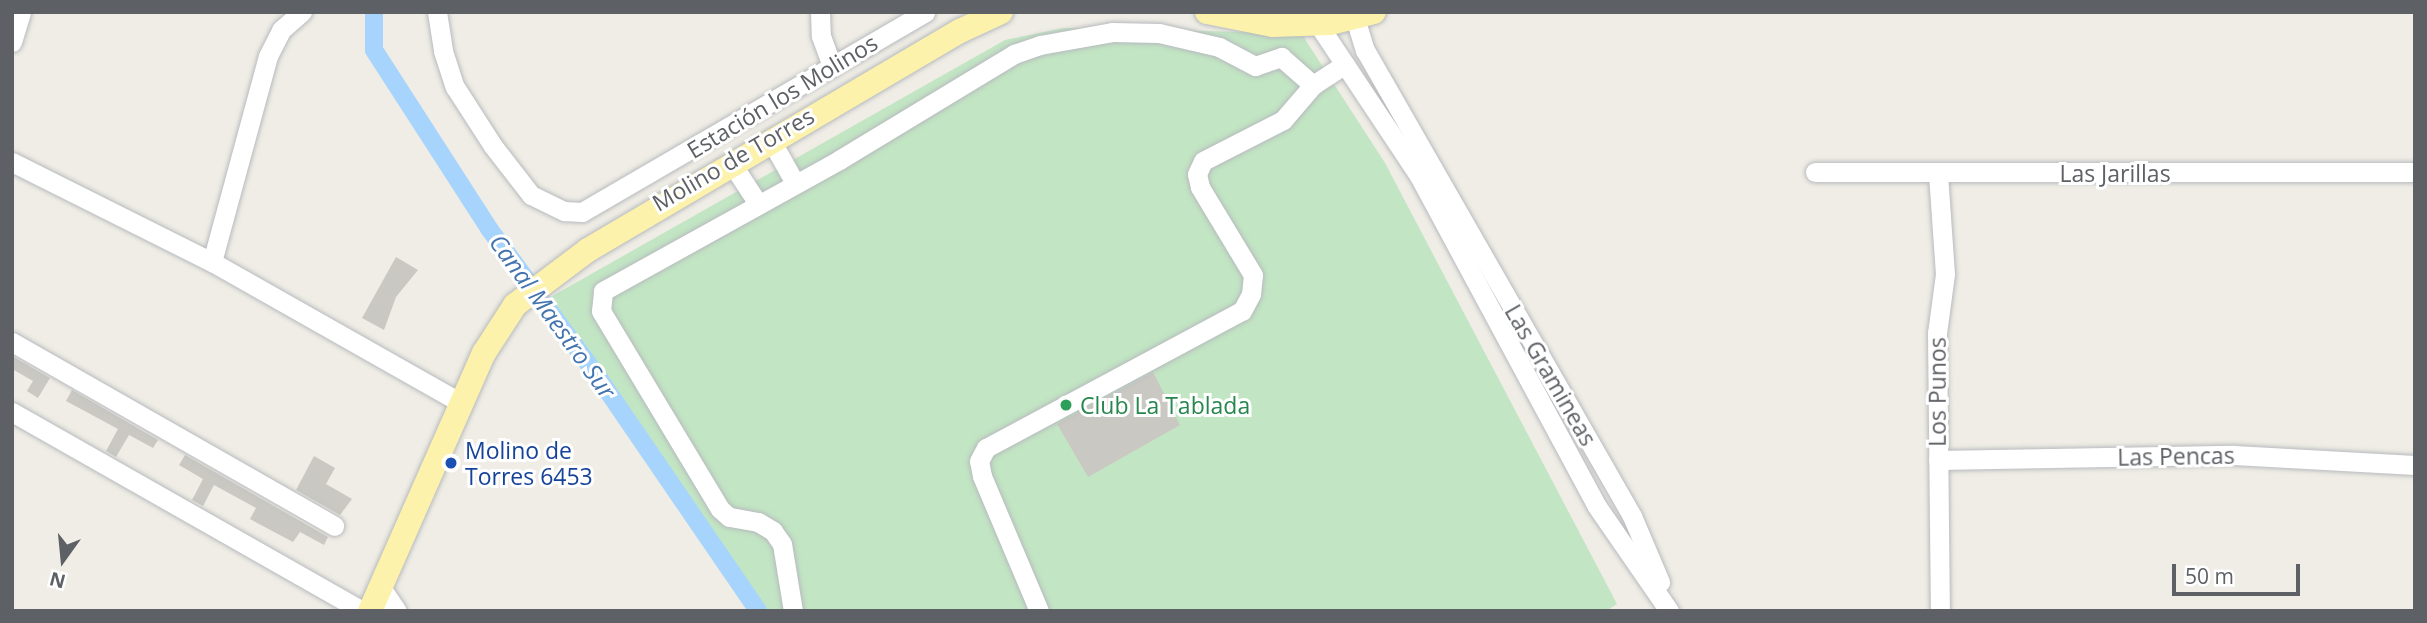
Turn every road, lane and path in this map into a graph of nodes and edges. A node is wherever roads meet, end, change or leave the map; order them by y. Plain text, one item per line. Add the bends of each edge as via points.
1 (21, 12) edge
2 (302, 12) edge
3 (437, 12) edge
4 (820, 12) edge
5 (925, 12) edge
6 (1001, 12) edge
7 (1207, 12) edge
8 (1362, 14) edge
9 (1239, 17) edge
10 (1318, 24) junction
11 (12, 42) edge
12 (1345, 64) junction
13 (832, 67) junction
14 (1313, 85) junction
15 (856, 92) junction
16 (1394, 120) junction
17 (773, 144) junction
18 (12, 162) edge
19 (734, 167) junction
20 (1815, 172) dead end
21 (2415, 172) edge
22 (1938, 174) junction
23 (795, 183) junction
24 (757, 202) junction
25 (615, 233) junction
26 (212, 262) junction
27 (12, 342) edge
28 (461, 403) junction
29 (12, 412) edge
30 (1938, 460) junction
31 (2415, 465) edge
32 (334, 526) dead end
33 (380, 586) junction
34 (363, 611) edge
35 (370, 611) edge
36 (397, 611) edge
37 (793, 611) edge
38 (1039, 611) edge
39 (1671, 611) edge
40 (1940, 611) edge

1 - 11 street
2 - 26 street via 281,30 268,57
3 - 13 street, Estación los Molinos via 448,69 465,104 531,195 564,211 596,208
4 - 13 street via 821,36
5 - 13 street, Estación los Molinos
6 - 15 main road, Molino de Torres
7 - 9 main road
8 - 10 main road
8 - 16 street via 1364,50
9 - 10 main road
10 - 12 street
12 - 14 street
12 - 16 street
14 - 23 street via 1281,57 1255,66 1219,47 1158,33 1076,37 1014,54
14 - 38 street via 1283,120 1203,160 1197,174 1200,187 1253,275 1251,294 1242,311 1089,391 982,454 982,476
15 - 17 main road, Molino de Torres
15 - 25 main road, Molino de Torres via 662,200
16 - 39 street, Las Gramineas via 1596,505
17 - 19 main road, Molino de Torres
17 - 23 street
18 - 26 street
19 - 24 street
19 - 25 main road, Molino de Torres
20 - 22 street, Las Jarillas
21 - 22 street, Las Jarillas
22 - 30 street, Los Punos via 1945,274 1937,333
23 - 24 street
24 - 37 street via 603,291 599,301 720,509 729,517 758,522 773,531 782,544
25 - 28 main road, Molino de Torres via 552,274 499,325
26 - 28 street
27 - 32 street
28 - 33 main road, Molino de Torres
29 - 34 street
30 - 31 street, Las Pencas via 2234,455
30 - 40 street, Los Punos
33 - 35 main road, Molino de Torres
33 - 36 street

